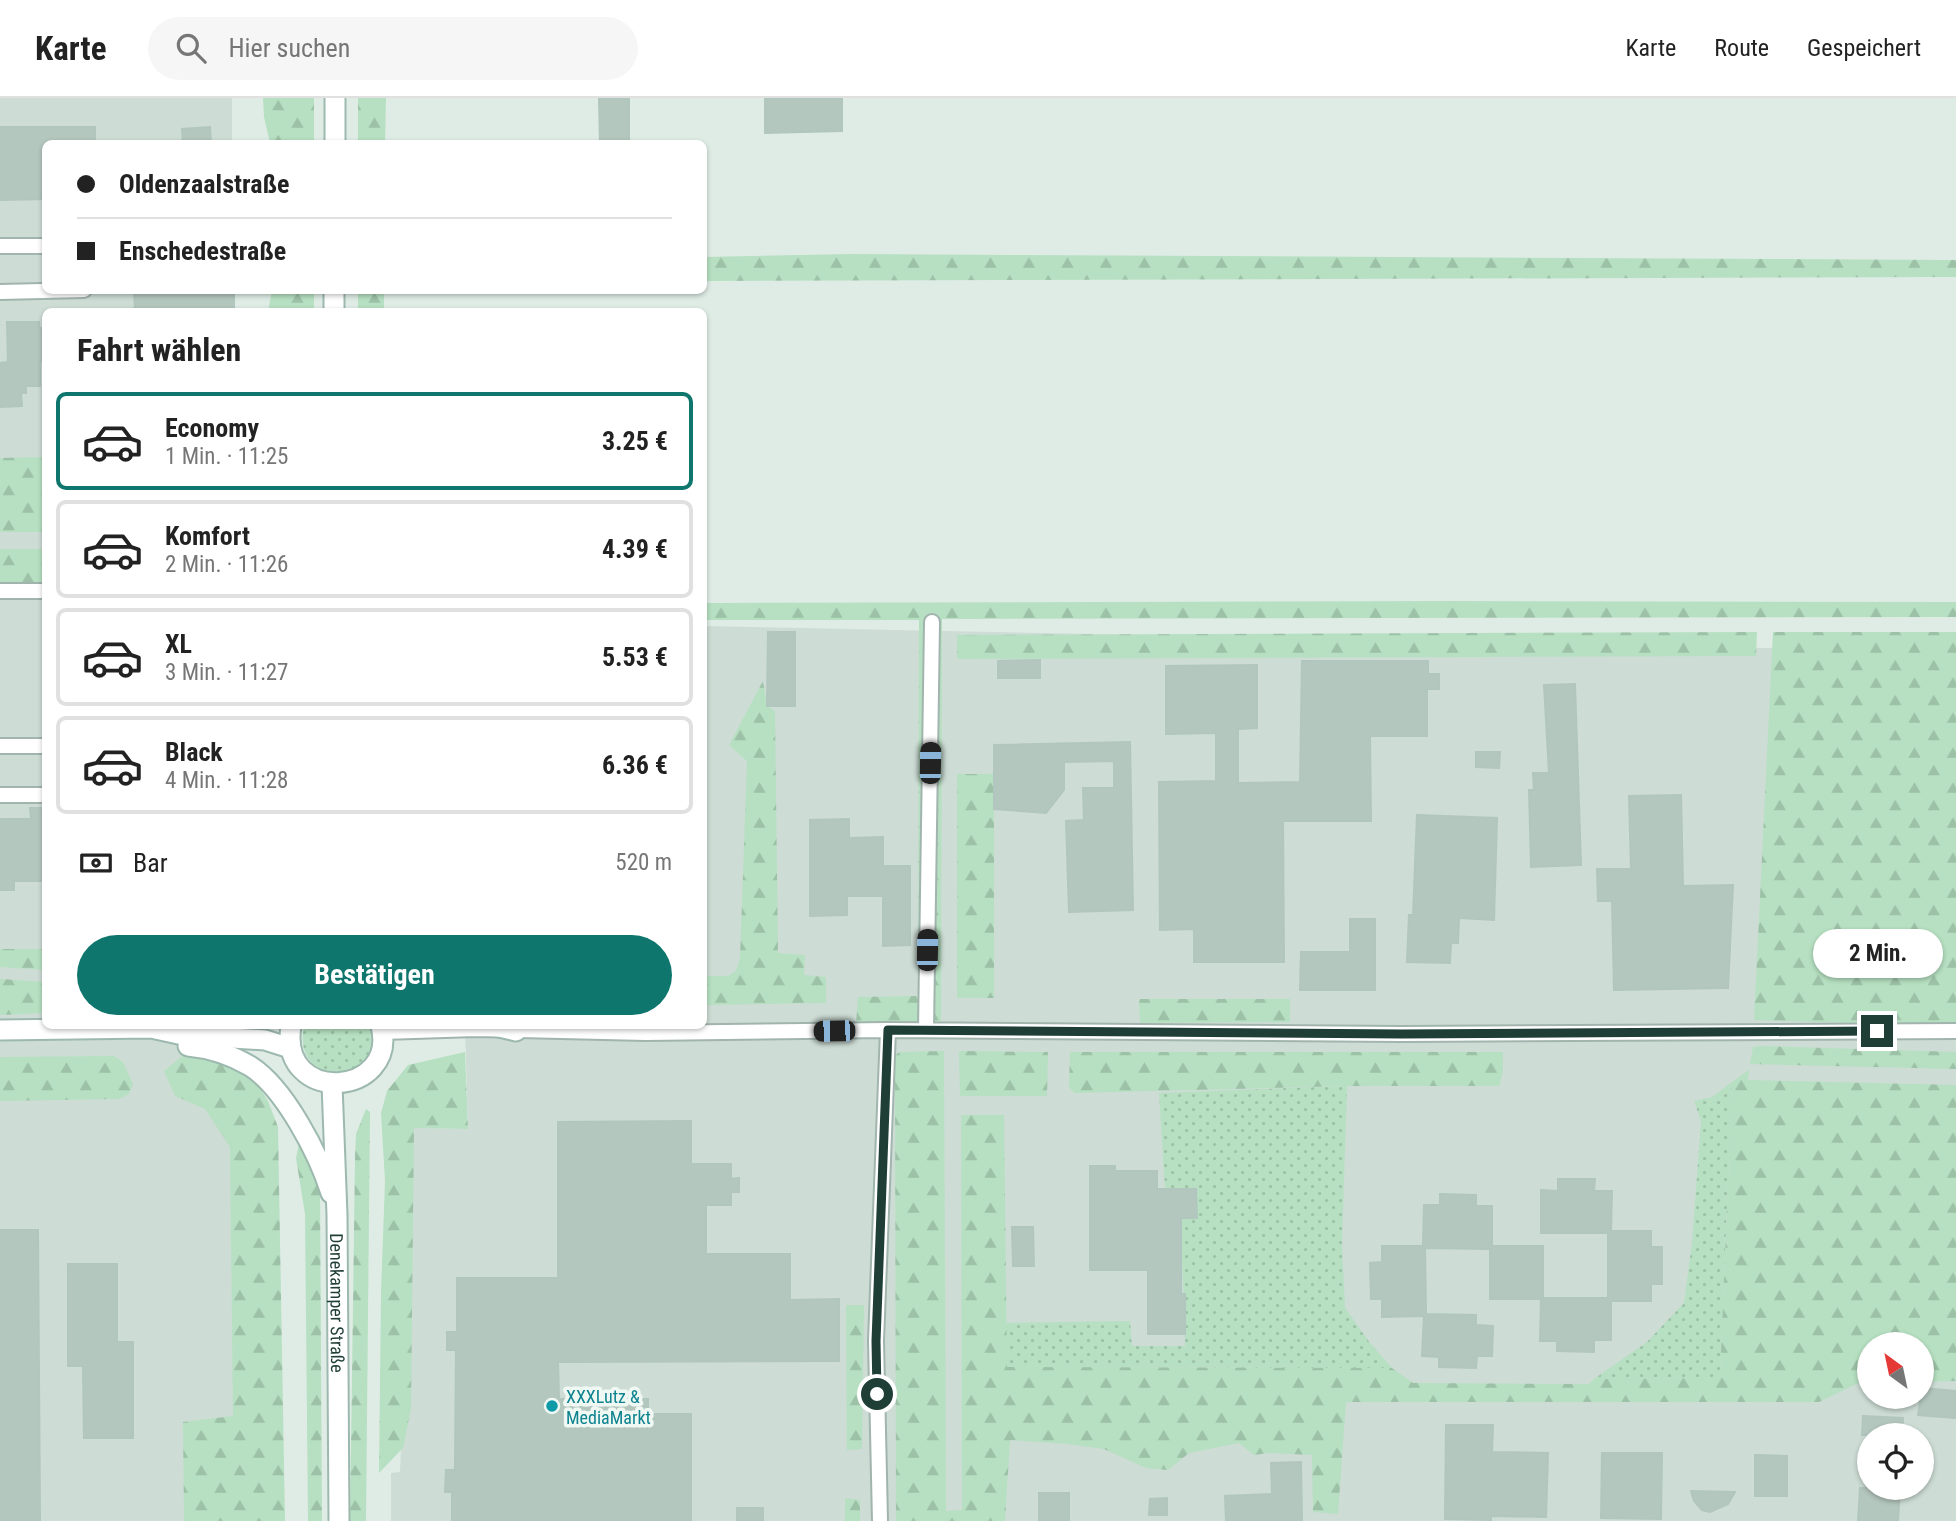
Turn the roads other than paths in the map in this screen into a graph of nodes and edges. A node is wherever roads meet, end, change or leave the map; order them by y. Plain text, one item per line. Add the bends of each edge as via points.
1 (335, 98) edge
2 (335, 140) edge
3 (0, 246) edge
4 (42, 246) edge
5 (42, 291) edge
6 (0, 292) edge
7 (0, 591) edge
8 (42, 591) edge
9 (932, 622) dead end
10 (0, 746) edge
11 (42, 746) edge
12 (0, 795) edge
13 (42, 795) edge
14 (51, 1029) edge
15 (156, 1029) edge
16 (160, 1029) edge
17 (291, 1029) edge
18 (382, 1029) edge
19 (508, 1029) edge
20 (0, 1030) edge
21 (888, 1030) junction
22 (926, 1030) junction
23 (516, 1031) junction
24 (1956, 1031) edge
25 (290, 1048) junction
26 (332, 1084) junction
27 (337, 1215) junction
28 (340, 1521) edge
29 (880, 1521) edge

1 - 2 main road
3 - 4 street
5 - 6 street
7 - 8 street
9 - 22 street
10 - 11 street
12 - 13 street
14 - 20 main road
15 - 27 main road via 181,1046 230,1056 267,1080 315,1151
16 - 25 main road via 183,1035 265,1040
17 - 25 main road
18 - 23 street
18 - 26 main road via 378,1059 370,1070 346,1083
19 - 23 main road
21 - 22 street
21 - 23 street
21 - 29 street via 876,1341
22 - 24 street via 1402,1034
25 - 26 main road via 310,1076
26 - 27 main road, Denekamper Straße
27 - 28 main road, Denekamper Straße

